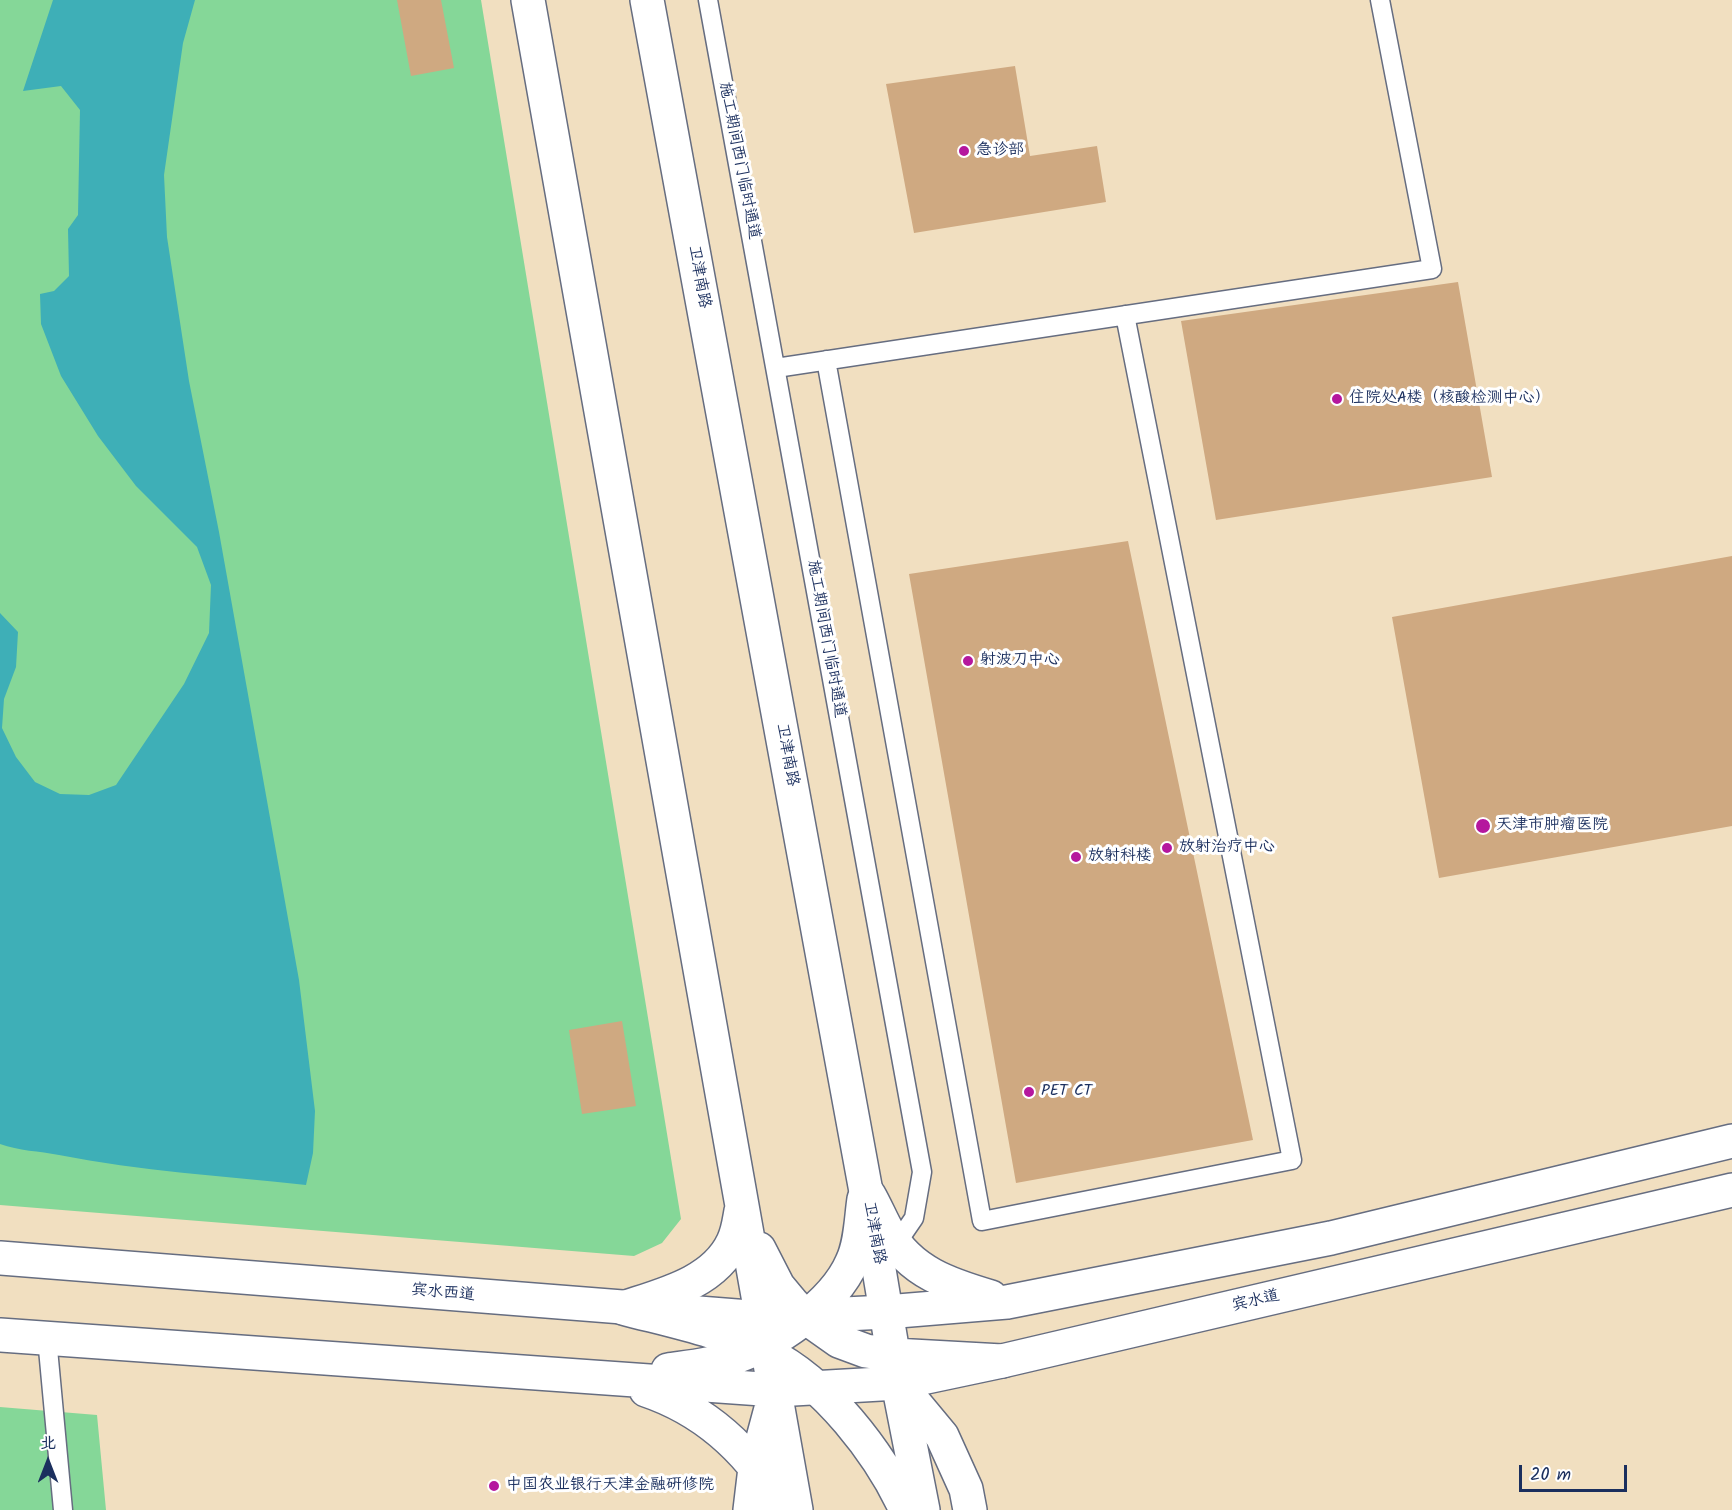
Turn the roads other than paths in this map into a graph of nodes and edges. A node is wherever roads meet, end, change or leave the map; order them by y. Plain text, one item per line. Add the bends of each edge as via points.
1 (528, 0) edge
2 (647, 0) edge
3 (708, 0) edge
4 (1380, 0) edge
5 (1125, 315) junction
6 (826, 360) junction
7 (776, 368) junction
8 (1732, 1142) edge
9 (865, 1186) junction
10 (1732, 1190) edge
11 (742, 1206) junction
12 (888, 1257) junction
13 (0, 1258) edge
14 (1007, 1302) junction
15 (623, 1308) junction
16 (886, 1312) junction
17 (805, 1317) junction
18 (0, 1335) edge
19 (47, 1338) junction
20 (763, 1341) junction
21 (896, 1369) junction
22 (610, 1378) junction
23 (815, 1388) junction
24 (776, 1390) junction
25 (756, 1468) junction
26 (63, 1510) edge
27 (750, 1510) edge
28 (784, 1510) edge
29 (796, 1510) edge
30 (906, 1510) edge
31 (923, 1510) edge
32 (970, 1510) edge

1 - 11 main road
2 - 9 main road, 卫津南路
3 - 7 lane, 施工期间西门临时通道
4 - 5 lane via 1432,269
5 - 6 lane
5 - 6 lane via 1292,1160 982,1221
6 - 7 lane
7 - 12 lane, 施工期间西门临时通道 via 922,1172 914,1218
8 - 14 main road via 1331,1238
9 - 12 main road, 卫津南路
9 - 17 main road via 853,1260 828,1298
10 - 21 main road, 宾水道 via 1002,1361
11 - 15 main road via 733,1244 712,1269 674,1291
11 - 17 main road via 778,1286
11 - 20 main road
12 - 14 main road via 905,1256 953,1286
12 - 16 main road, 卫津南路
13 - 15 main road, 宾水西道
14 - 16 main road
15 - 20 main road, 宾水西道
16 - 17 main road, 宾水西道
16 - 21 main road, 卫津南路
17 - 20 main road, 宾水西道
17 - 21 main road via 840,1341
18 - 19 main road
19 - 22 main road
19 - 26 lane
20 - 22 main road via 732,1358
20 - 23 main road
20 - 24 main road
21 - 23 main road, 宾水道
21 - 31 main road, 卫津南路
21 - 32 main road via 942,1436 966,1489
22 - 24 main road
22 - 25 main road via 682,1405 710,1421
23 - 24 main road, 宾水道
23 - 30 main road via 857,1432
24 - 25 main road
24 - 29 main road
25 - 27 main road
25 - 28 main road

